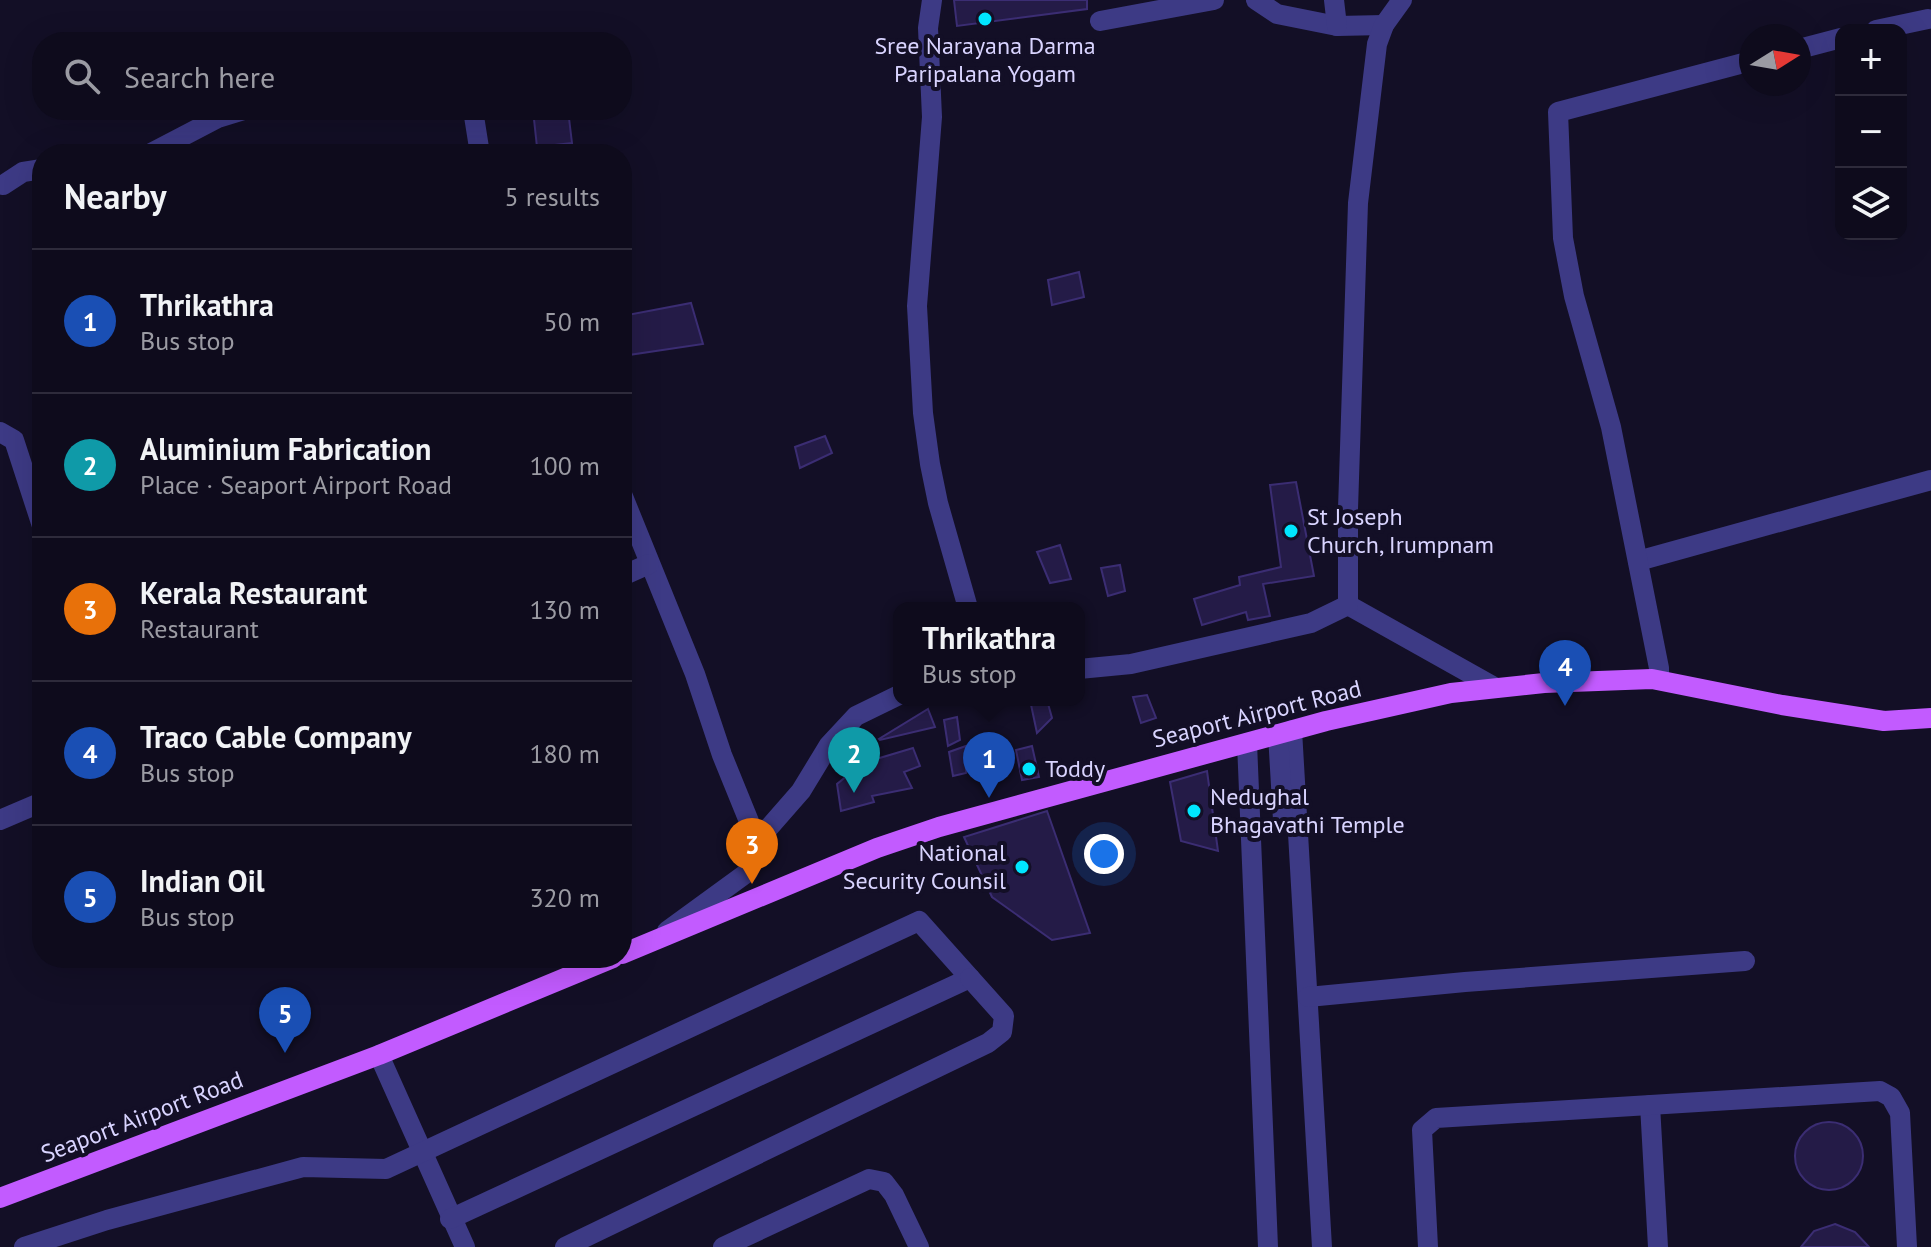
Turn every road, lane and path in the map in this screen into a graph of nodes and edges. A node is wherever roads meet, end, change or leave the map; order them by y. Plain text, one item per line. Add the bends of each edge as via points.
1 (932, 0) edge
2 (1214, 0) edge
3 (1256, 0) edge
4 (1334, 0) edge
5 (1402, 0) edge
6 (1928, 19) dead end
7 (1100, 21) dead end
8 (1904, 24) edge
9 (1384, 25) junction
10 (1337, 26) junction
11 (1835, 40) edge
12 (1811, 46) edge
13 (1739, 64) edge
14 (214, 120) edge
15 (475, 120) edge
16 (168, 144) edge
17 (478, 144) edge
18 (32, 171) edge
19 (3, 185) dead end
20 (0, 432) edge
21 (1931, 480) edge
22 (32, 495) edge
23 (632, 520) edge
24 (1638, 561) junction
25 (649, 564) junction
26 (632, 572) edge
27 (966, 602) edge
28 (1348, 605) junction
29 (1085, 668) edge
30 (1659, 680) junction
31 (1496, 688) junction
32 (893, 698) edge
33 (1931, 718) edge
34 (1285, 732) junction
35 (1247, 743) junction
36 (32, 806) edge
37 (0, 820) edge
38 (759, 846) junction
39 (653, 941) junction
40 (632, 950) edge
41 (1745, 961) dead end
42 (589, 968) edge
43 (1300, 972) junction
44 (970, 978) junction
45 (1308, 997) junction
46 (379, 1055) junction
47 (1650, 1105) junction
48 (423, 1152) junction
49 (0, 1198) edge
50 (450, 1219) junction
51 (24, 1247) edge
52 (465, 1247) edge
53 (565, 1247) edge
54 (723, 1247) edge
55 (919, 1247) edge
56 (1268, 1247) edge
57 (1310, 1247) edge
58 (1322, 1247) edge
59 (1428, 1247) edge
60 (1658, 1247) edge
61 (1907, 1247) edge

1 - 27 street via 932,117 917,306 923,413 938,503
2 - 7 street
3 - 10 street via 1277,14
4 - 10 street
5 - 9 street
6 - 8 street
9 - 10 street
9 - 28 street via 1377,44 1358,203
11 - 12 street
13 - 24 street via 1558,112 1563,238 1611,427
14 - 16 street
15 - 17 street
18 - 19 street
20 - 22 street via 14,440
21 - 24 street
23 - 25 street
24 - 30 street
25 - 26 street
25 - 38 street
28 - 29 street via 1311,623 1131,664
28 - 31 street
30 - 31 main road, Seaport Airport Road
30 - 33 main road, Seaport Airport Road via 1884,721
31 - 34 main road, Seaport Airport Road via 1451,693
32 - 38 street via 856,716 829,745
34 - 35 main road, Seaport Airport Road
34 - 43 street
35 - 39 main road, Seaport Airport Road via 939,827
35 - 56 street
36 - 37 street
38 - 39 street via 748,872
39 - 40 main road, Seaport Airport Road
41 - 45 street
42 - 46 main road, Seaport Airport Road
43 - 45 street
43 - 57 street
44 - 48 street via 919,921
44 - 50 street
44 - 53 street via 1004,1016 1002,1032 988,1043
45 - 58 street
46 - 48 street
46 - 49 main road, Seaport Airport Road
47 - 59 street via 1436,1118 1422,1130
47 - 60 street
47 - 61 street via 1880,1091 1891,1097 1900,1113
48 - 50 street
48 - 51 street via 386,1169 303,1167
50 - 52 street
54 - 55 street via 869,1179 884,1182 894,1195

